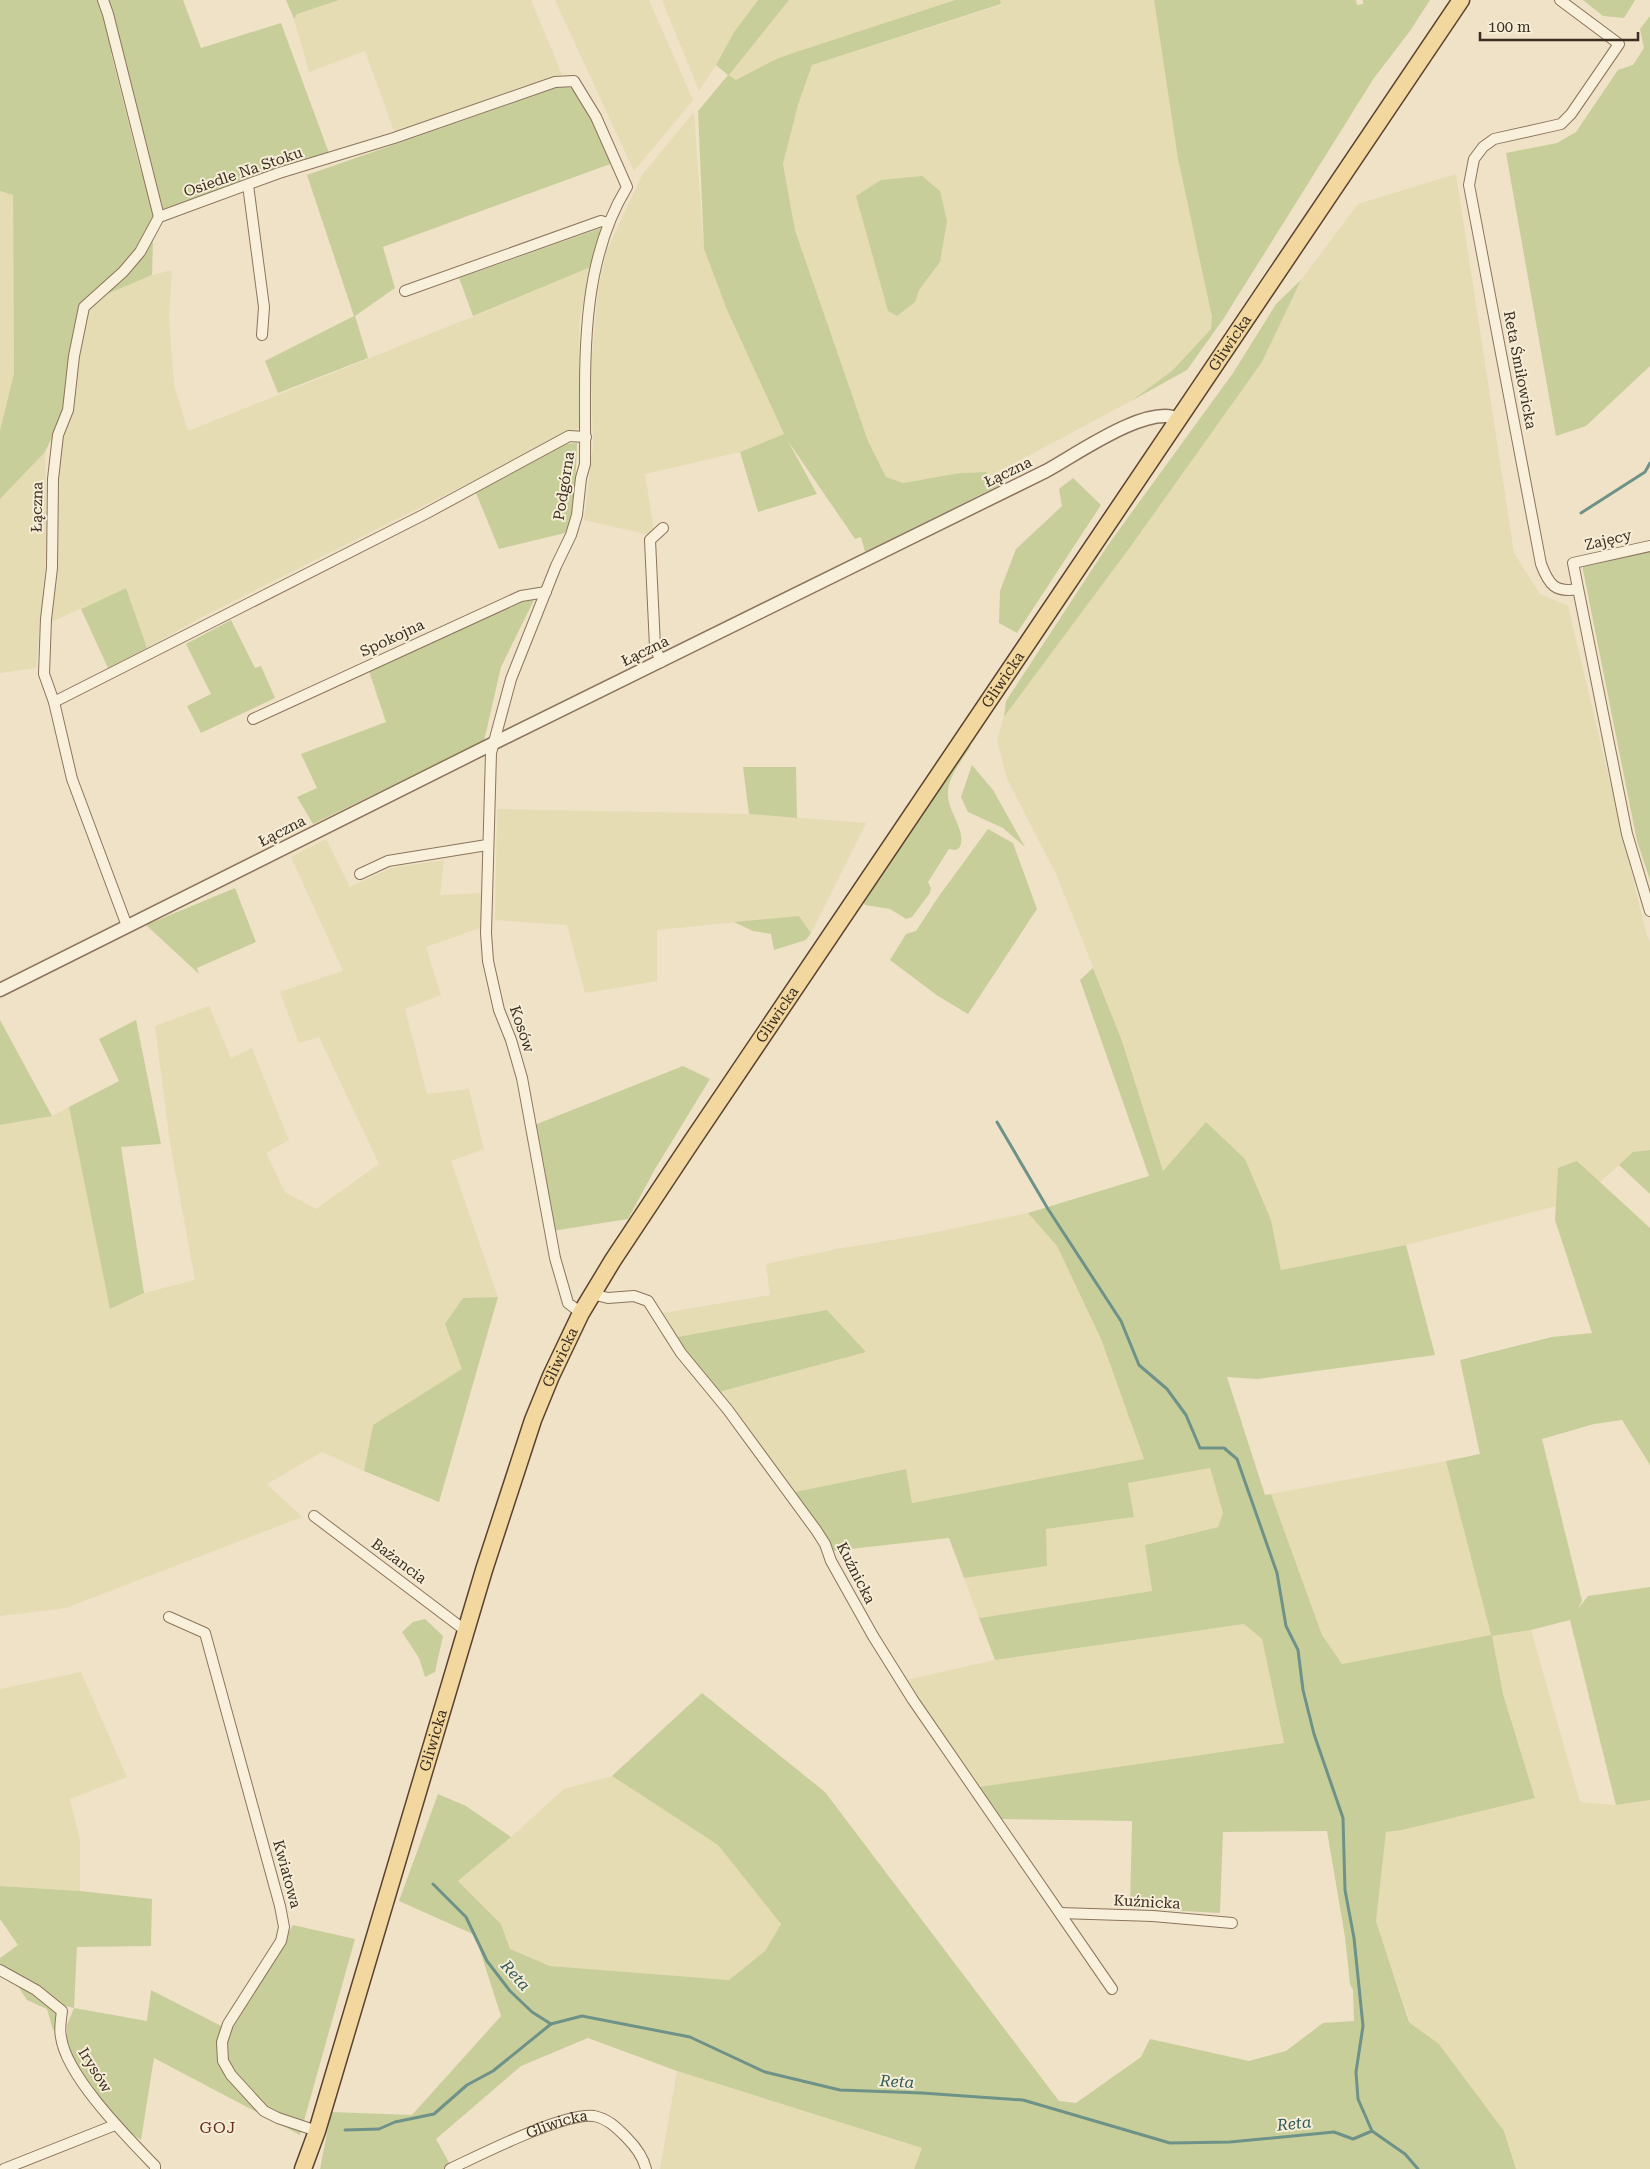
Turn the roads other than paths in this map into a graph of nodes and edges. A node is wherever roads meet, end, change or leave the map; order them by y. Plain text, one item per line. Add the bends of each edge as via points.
1 (103, 0) edge
2 (1461, 0) edge
3 (1560, 0) edge
4 (574, 81) joint
5 (248, 185) junction
6 (159, 217) junction
7 (608, 223) junction
8 (405, 291) dead end
9 (262, 335) dead end
10 (1178, 419) junction
11 (586, 437) junction
12 (663, 528) dead end
13 (1650, 546) edge
14 (1578, 589) junction
15 (546, 592) junction
16 (661, 662) junction
17 (54, 702) junction
18 (253, 719) dead end
19 (494, 743) junction
20 (487, 845) junction
21 (360, 874) dead end
22 (1650, 911) edge
23 (127, 926) junction
24 (0, 990) edge
25 (592, 1294) junction
26 (581, 1314) junction
27 (314, 1516) dead end
28 (168, 1617) dead end
29 (466, 1631) junction
30 (1060, 1913) junction
31 (1232, 1923) dead end
32 (0, 1970) edge
33 (1112, 1989) dead end
34 (115, 2125) junction
35 (316, 2134) junction
36 (4, 2169) edge
37 (155, 2169) edge
38 (303, 2169) edge
39 (314, 2169) edge
40 (450, 2169) edge
41 (646, 2169) edge

1 - 6 street
2 - 10 main road, Gliwicka
3 - 14 street, Reta Śmiłowicka via 1619,44 1561,124 1494,139 1474,159 1469,185 1541,564 1553,585 1563,591
4 - 5 street, Osiedle Na Stoku via 555,82
4 - 7 street, Podgórna via 596,117 626,186
5 - 6 street, Osiedle Na Stoku
5 - 9 street via 264,307
6 - 17 street, Łączna via 140,252 84,308 68,410 58,435 53,479 52,568 44,674
7 - 8 street via 600,221
7 - 11 street, Podgórna via 600,242 586,328
10 - 16 street, Łączna via 1161,416 1129,425 1046,471
10 - 25 main road, Gliwicka
11 - 15 street, Podgórna via 577,515
11 - 17 street via 569,436 424,514
12 - 16 street via 650,540 655,647
13 - 14 street, Zajęcy via 1573,563
14 - 22 street via 1627,834
15 - 18 street, Spokojna via 521,596
15 - 19 street, Podgórna via 511,679
16 - 19 street, Łączna
17 - 23 street, Łączna via 72,778
19 - 20 street, Kosów
19 - 23 street, Łączna
20 - 21 street via 388,861
20 - 26 street, Kosów via 486,933 490,969 499,1010 522,1078 546,1218 565,1297
23 - 24 street, Łączna
25 - 26 main road, Gliwicka
25 - 30 street, Kuźnicka via 608,1298 642,1298 655,1310 681,1353 734,1417 816,1530 868,1627 913,1700
26 - 29 main road, Gliwicka via 526,1439
27 - 29 street, Bażancia
28 - 35 street, Kwiatowa via 205,1633 284,1927 281,1941 228,2024 222,2042 223,2061 231,2075 264,2112
29 - 35 main road, Gliwicka
30 - 31 street, Kuźnicka
30 - 33 street, Kuźnicka
32 - 34 street, Irysów via 36,1990 62,2010 60,2038 72,2066
34 - 36 street
34 - 37 street, Irysów
35 - 38 main road, Gliwicka
35 - 39 main road, Gliwicka
40 - 41 street, Gliwicka via 556,2123 594,2116 612,2122 636,2148

